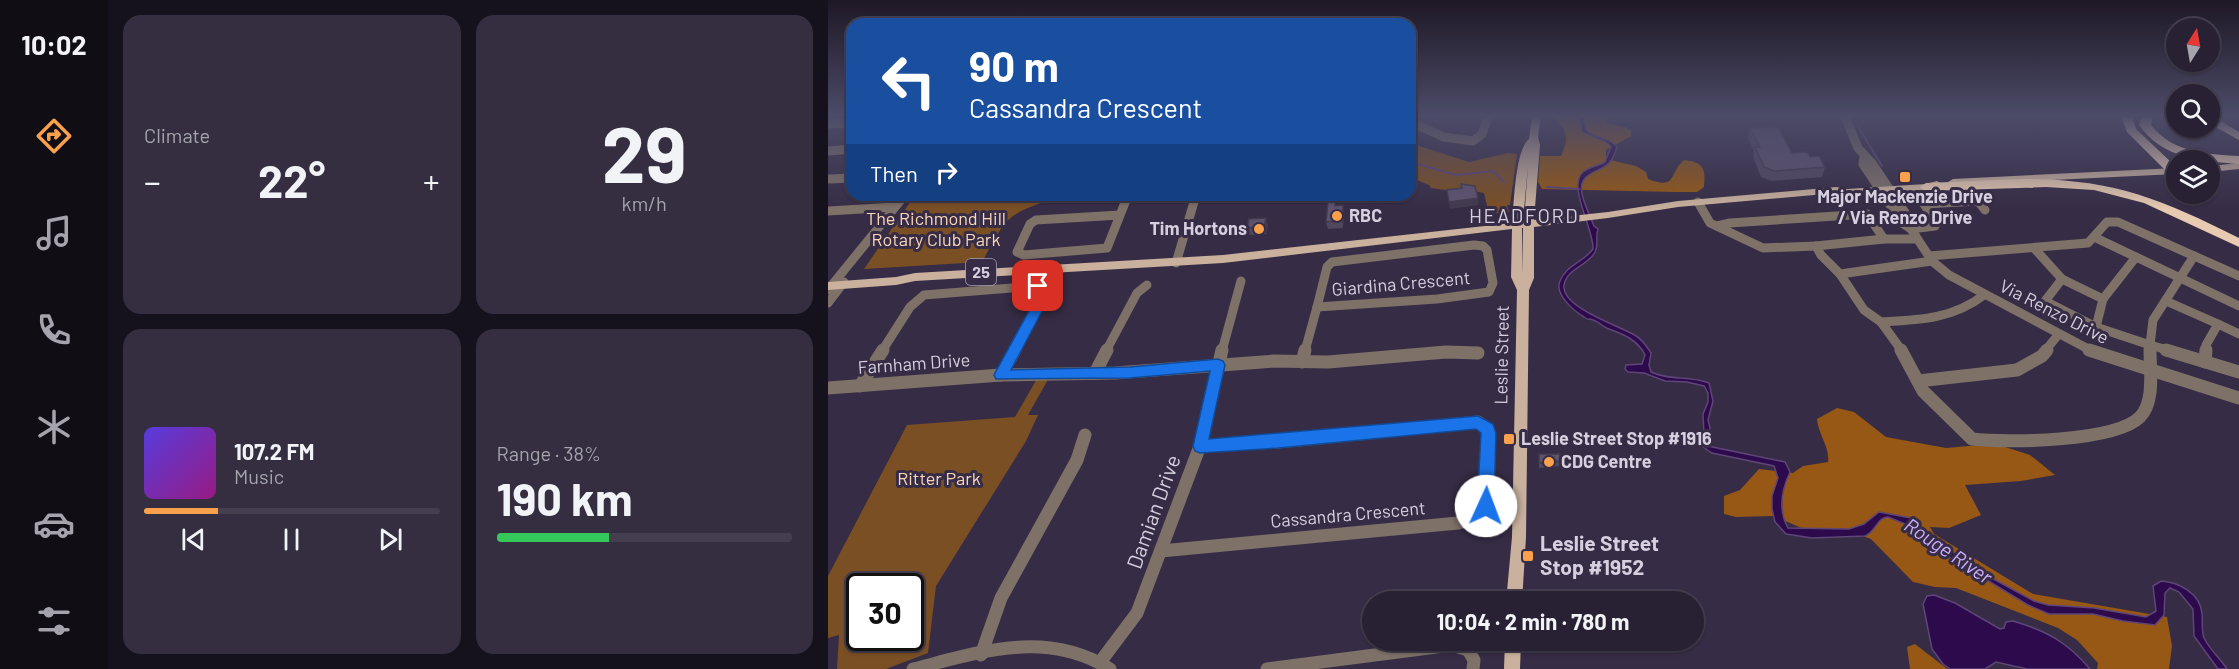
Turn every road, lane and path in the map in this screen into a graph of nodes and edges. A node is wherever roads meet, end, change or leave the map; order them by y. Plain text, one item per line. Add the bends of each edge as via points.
1 (1527, 147) edge
2 (1857, 147) edge
3 (2150, 147) edge
4 (2171, 147) edge
5 (846, 150) edge
6 (828, 151) edge
7 (2166, 161) edge
8 (2239, 161) edge
9 (2220, 162) edge
10 (2239, 166) edge
11 (2220, 167) edge
12 (2166, 169) edge
13 (846, 178) edge
14 (828, 179) edge
15 (1940, 183) junction
16 (1883, 187) junction
17 (1926, 187) junction
18 (900, 201) edge
19 (1126, 201) edge
20 (1195, 201) edge
21 (1698, 202) junction
22 (895, 207) junction
23 (1985, 210) dead end
24 (831, 211) edge
25 (1120, 215) junction
26 (828, 219) edge
27 (1523, 221) junction
28 (1717, 226) junction
29 (1914, 234) junction
30 (2094, 237) junction
31 (1884, 239) junction
32 (2239, 243) edge
33 (1816, 246) junction
34 (2034, 248) junction
35 (2194, 256) junction
36 (2136, 257) junction
37 (1178, 259) junction
38 (1930, 259) junction
39 (1840, 274) junction
40 (2239, 276) edge
41 (2062, 279) junction
42 (2181, 279) junction
43 (1241, 281) dead end
44 (836, 283) edge
45 (1147, 285) dead end
46 (1984, 295) junction
47 (2103, 299) junction
48 (2166, 301) junction
49 (828, 303) edge
50 (2239, 306) edge
51 (1317, 307) junction
52 (1881, 322) junction
53 (2217, 324) junction
54 (2096, 327) junction
55 (2239, 334) edge
56 (2058, 335) junction
57 (2150, 345) junction
58 (1478, 353) dead end
59 (1302, 362) junction
60 (2205, 362) junction
61 (1218, 365) junction
62 (2148, 371) junction
63 (2239, 372) edge
64 (1095, 373) junction
65 (1001, 375) junction
66 (1918, 381) junction
67 (860, 386) junction
68 (828, 388) edge
69 (2239, 398) edge
70 (1085, 435) dead end
71 (1200, 446) junction
72 (1161, 551) junction
73 (1515, 591) edge
74 (1513, 651) edge
75 (981, 655) junction
76 (1106, 665) edge
77 (1330, 665) edge
78 (913, 669) edge
79 (1267, 669) edge
80 (1473, 669) edge
81 (1512, 669) edge

1 - 27 main road, Leslie Street via 1523,162
2 - 16 street, Via Renzo Drive via 1864,157 1863,164
3 - 7 highway
4 - 8 highway via 2199,157
5 - 6 street
8 - 9 main road
10 - 11 main road
12 - 15 main road, 25
13 - 14 street
15 - 16 main road, 25 via 1922,181
15 - 17 main road, 25
16 - 17 main road, 25
16 - 21 main road, 25
16 - 29 street, Via Renzo Drive via 1902,223
17 - 32 highway via 2042,184 2101,188 2161,206
18 - 22 street
19 - 25 street
20 - 37 street
21 - 27 main road, 25
21 - 28 street via 1707,220
22 - 24 street
22 - 44 street
23 - 29 street via 1978,201 1923,204 1936,223
24 - 26 street
25 - 25 street via 1036,220 1030,224 1017,252 1024,255 1107,248
27 - 37 main road, 25
27 - 73 main road, Leslie Street via 1517,278 1523,290
28 - 31 street via 1867,214
28 - 33 street via 1769,250
29 - 31 street
29 - 38 street, Via Renzo Drive
30 - 34 street via 2088,243
30 - 35 street via 2107,222 2118,222
30 - 36 street
31 - 33 street
33 - 39 street
34 - 38 street
34 - 41 street
35 - 40 street
35 - 42 street
36 - 42 street
36 - 47 street
37 - 44 main road, 25
38 - 39 street
38 - 46 street, Via Renzo Drive
39 - 52 street via 1864,310
41 - 47 street
41 - 54 street via 2045,301
42 - 48 street
42 - 50 street
43 - 61 street, Damian Drive
44 - 49 street
45 - 64 street via 1137,293
46 - 52 street via 1958,313
46 - 56 street, Via Renzo Drive
47 - 54 street
48 - 53 street
48 - 57 street via 2153,320
51 - 51 street, Giardina Crescent via 1327,267 1334,261 1474,245 1487,250 1493,283 1489,292
51 - 59 street, Giardina Crescent
52 - 66 street
53 - 55 street
53 - 60 street via 2206,345
54 - 57 street
56 - 62 street, Via Renzo Drive
56 - 66 street via 2042,356 2017,370
57 - 60 street
57 - 62 street
58 - 59 street, Farnham Drive via 1446,351
59 - 61 street, Farnham Drive
60 - 63 street
61 - 64 street, Farnham Drive
61 - 71 street, Damian Drive
62 - 66 street via 2148,403 2139,419 2126,428 2028,440 1972,439 1923,392
62 - 69 street, Via Renzo Drive
64 - 65 street, Farnham Drive
65 - 67 street, Farnham Drive
65 - 67 street via 1044,296 1043,288 924,295 910,307
67 - 68 street, Farnham Drive
70 - 75 street via 1077,460 1001,598
71 - 72 street, Damian Drive
71 - 72 street, Cassandra Crescent via 1478,422 1489,433 1486,506 1476,519 1458,523
72 - 76 street, Damian Drive via 1137,613
74 - 81 main road
75 - 76 street via 1048,646 1082,652
75 - 78 street
77 - 79 street
77 - 80 street via 1452,645 1468,650 1474,660

